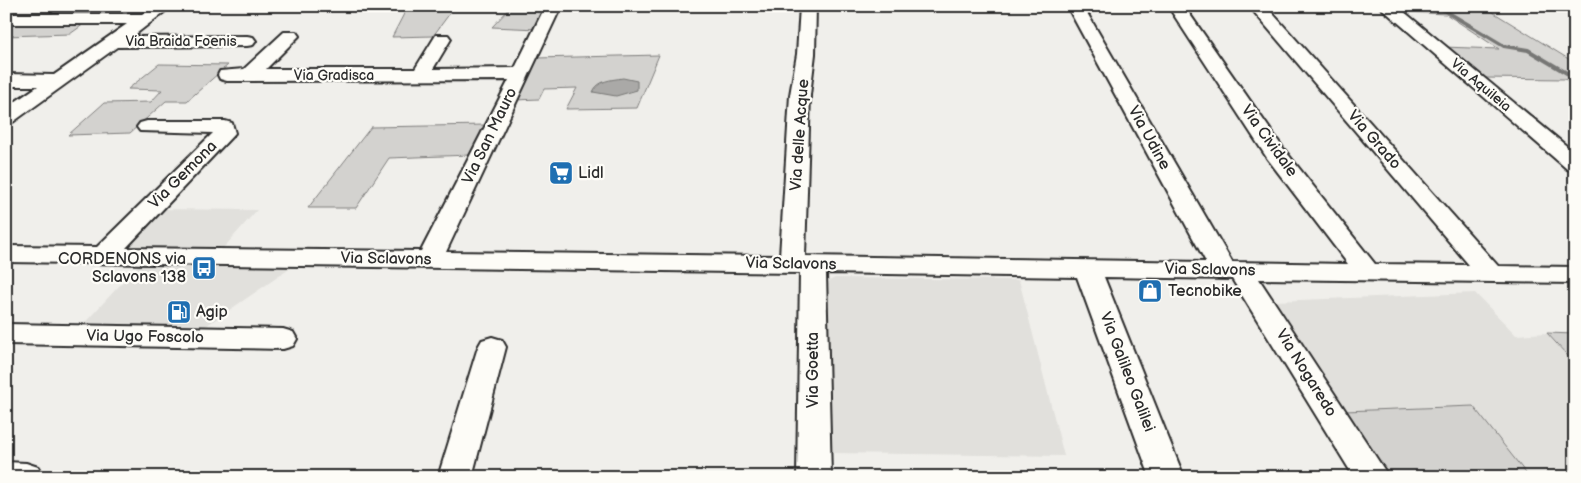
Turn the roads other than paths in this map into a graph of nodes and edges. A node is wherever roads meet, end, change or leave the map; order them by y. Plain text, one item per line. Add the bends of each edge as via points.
1 (44, 6) edge
2 (164, 6) edge
3 (808, 6) edge
4 (1075, 6) edge
5 (1176, 6) edge
6 (1257, 6) edge
7 (1387, 6) edge
8 (551, 12) dead end
9 (15, 19) edge
10 (146, 19) junction
11 (290, 36) dead end
12 (442, 39) dead end
13 (247, 41) dead end
14 (115, 42) junction
15 (521, 74) junction
16 (226, 75) dead end
17 (249, 75) junction
18 (420, 75) junction
19 (6, 80) edge
20 (58, 81) junction
21 (6, 118) edge
22 (147, 127) dead end
23 (1575, 164) edge
24 (6, 254) edge
25 (103, 256) junction
26 (428, 260) junction
27 (802, 264) junction
28 (1087, 268) junction
29 (1232, 270) junction
30 (1367, 271) junction
31 (1492, 274) junction
32 (1575, 274) edge
33 (6, 334) edge
34 (283, 339) dead end
35 (492, 347) dead end
36 (6, 476) edge
37 (26, 477) edge
38 (455, 477) edge
39 (814, 477) edge
40 (1166, 477) edge
41 (1372, 477) edge

1 - 9 street, Via Braida Foenis
2 - 10 street, Via Braida Foenis
3 - 27 street, Via delle Acque via 800,103
4 - 29 street, Via Udine
5 - 30 street, Via Cividale via 1275,153
6 - 31 street, Via Grado
7 - 23 street, Via Aquileia
8 - 15 street, Via San Mauro
9 - 10 street, Via Braida Foenis
10 - 14 street, Via Braida Foenis
11 - 17 street
12 - 18 street
13 - 14 street, Via Braida Foenis
14 - 20 street, Via Braida Foenis
15 - 18 street, Via Gradisca
15 - 26 street, Via San Mauro via 439,244
16 - 17 street, Via Gradisca
17 - 18 street, Via Gradisca
19 - 20 street
20 - 21 street, Via Braida Foenis
22 - 25 street, Via Gemona via 225,127 225,132
24 - 25 street, Via Sclavons
25 - 26 street, Via Sclavons
26 - 27 street, Via Sclavons
27 - 28 street, Via Sclavons
27 - 39 street, Via Goetta
28 - 29 street, Via Sclavons
28 - 40 street, Via Galileo Galilei
29 - 30 street, Via Sclavons
29 - 41 street, Via Nogaredo
30 - 31 street, Via Sclavons
31 - 32 street, Via Sclavons
33 - 34 street, Via Ugo Foscolo
35 - 38 street
36 - 37 street

